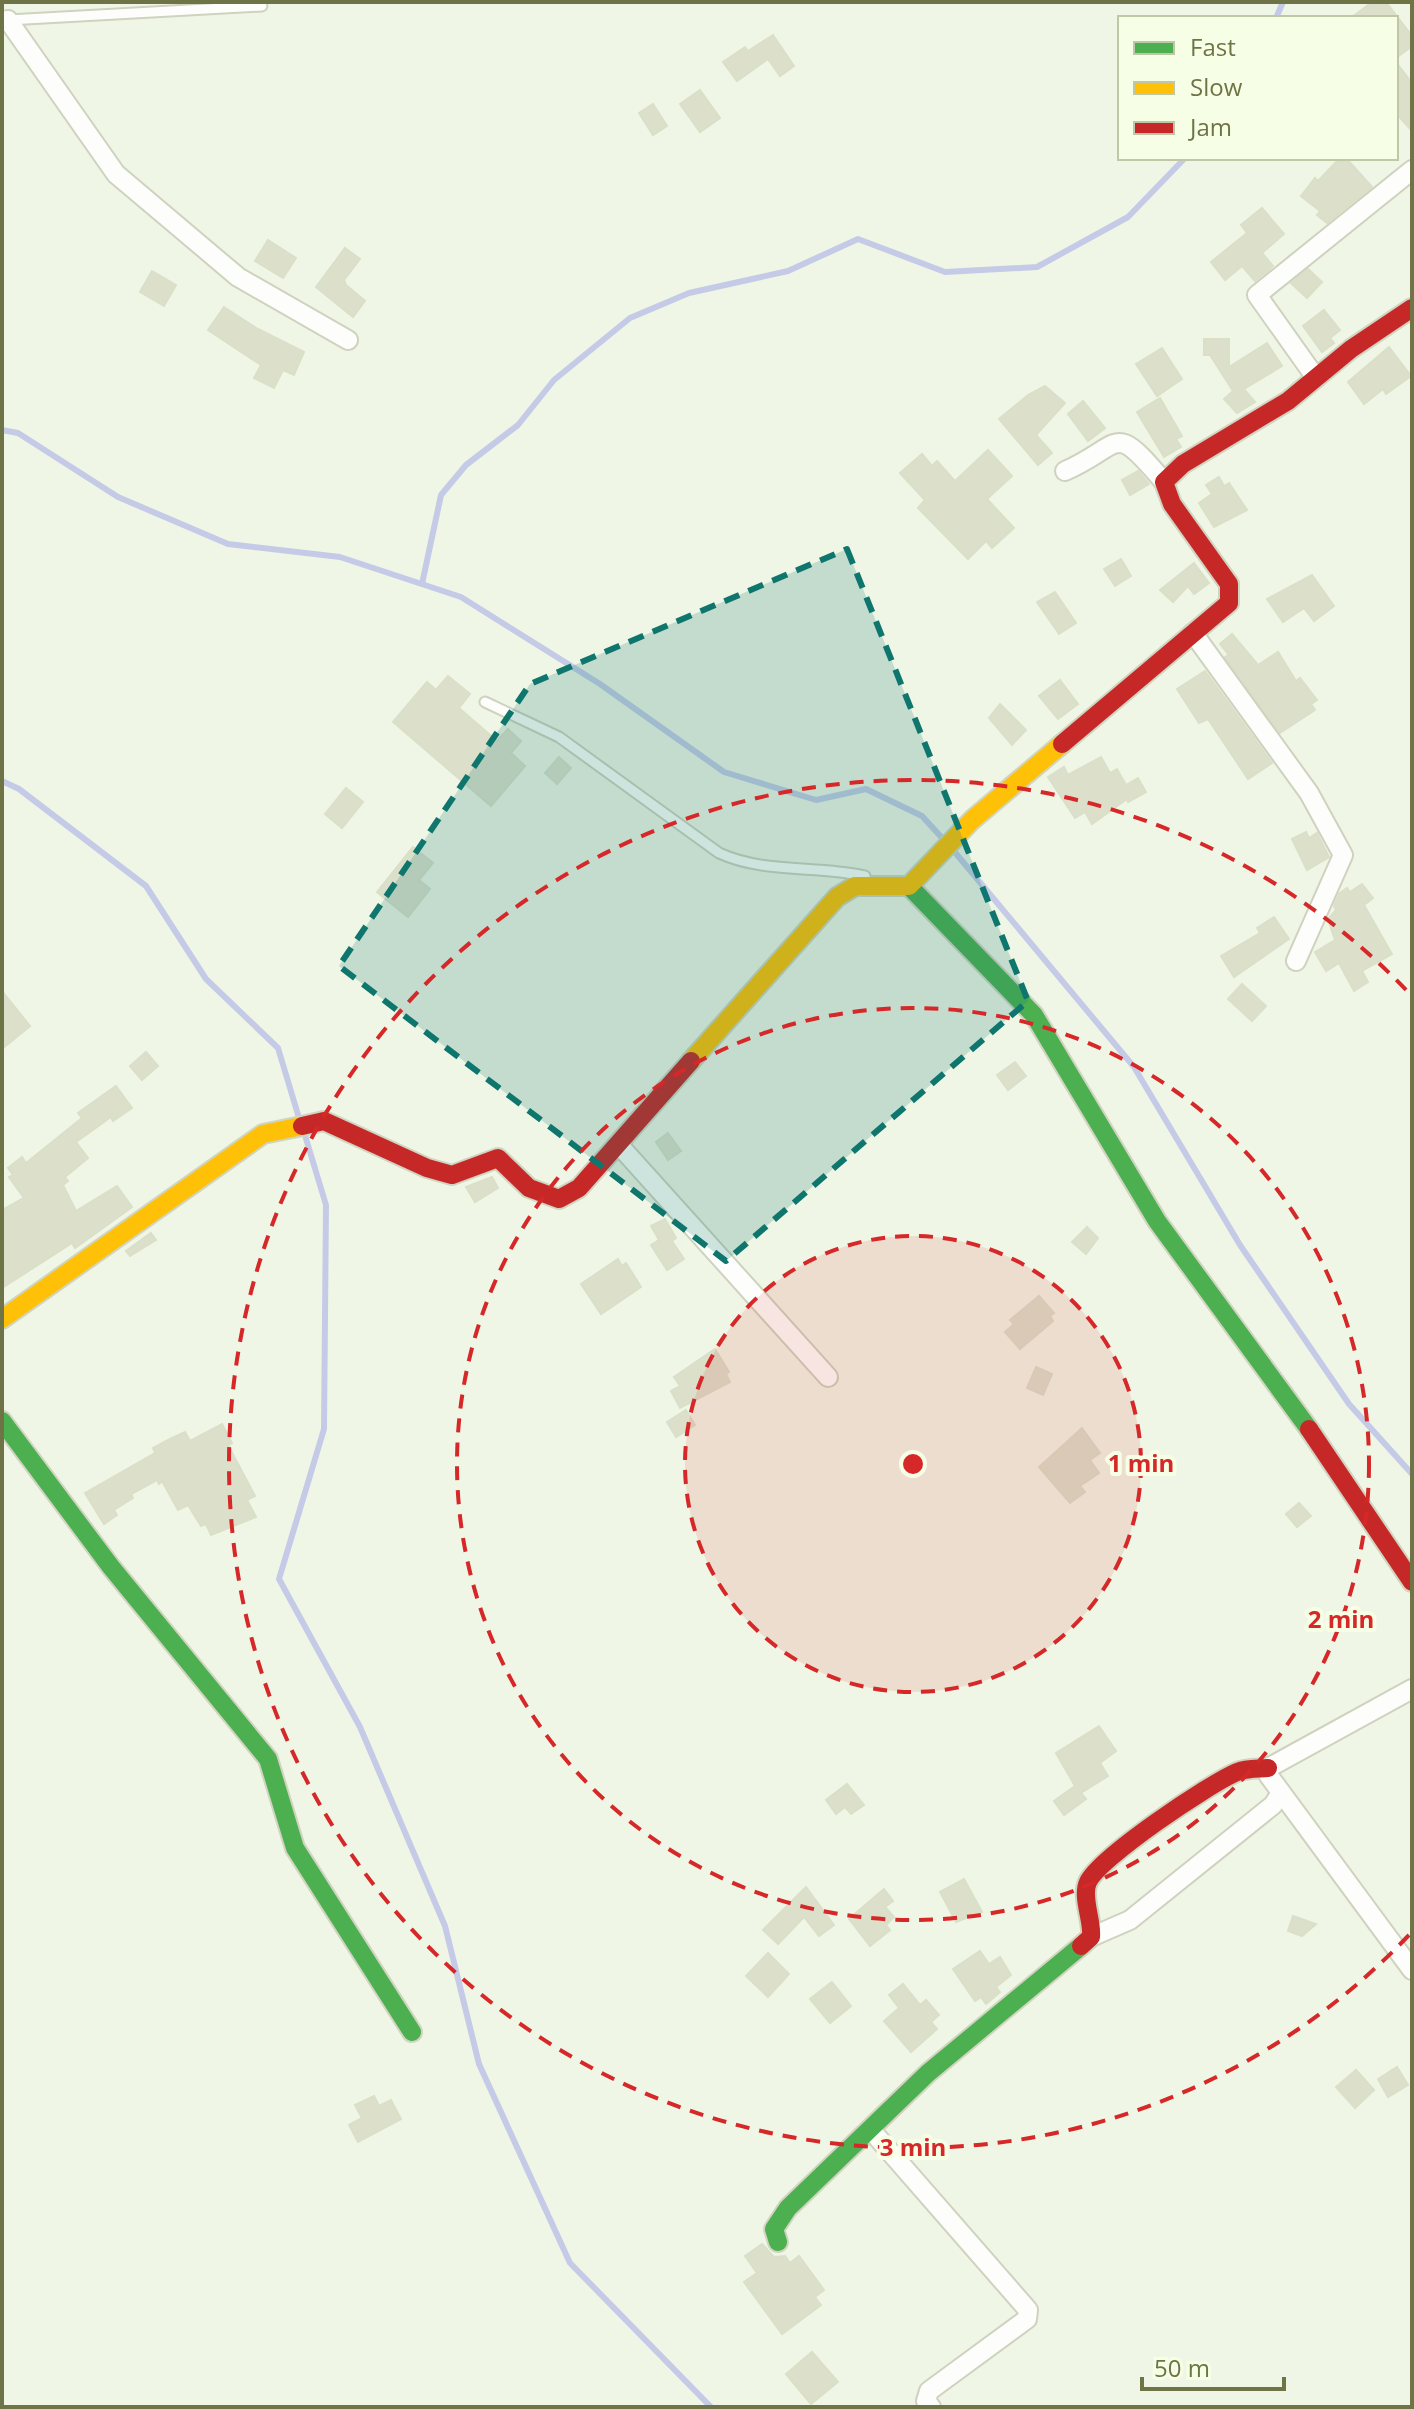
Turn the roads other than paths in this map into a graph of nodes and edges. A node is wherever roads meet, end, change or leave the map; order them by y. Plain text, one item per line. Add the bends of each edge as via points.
1 (262, 6) dead end
2 (5, 21) edge
3 (1412, 170) edge
4 (1412, 308) edge
5 (348, 340) dead end
6 (1316, 378) junction
7 (1065, 471) dead end
8 (1164, 482) junction
9 (1193, 633) junction
10 (485, 702) dead end
11 (878, 884) junction
12 (909, 886) junction
13 (1296, 961) dead end
14 (618, 1144) junction
15 (2, 1319) edge
16 (828, 1377) dead end
17 (2, 1421) edge
18 (1412, 1582) edge
19 (1412, 1689) edge
20 (1268, 1768) junction
21 (1281, 1793) junction
22 (1091, 1937) junction
23 (1412, 1970) edge
24 (412, 2032) dead end
25 (871, 2130) junction
26 (778, 2242) dead end
27 (931, 2407) edge

1 - 2 lane
2 - 5 street via 116,174 238,277
3 - 6 street via 1257,295
4 - 6 street
6 - 8 street via 1288,401 1183,464
7 - 8 street via 1111,442 1126,443
8 - 9 street via 1172,504 1229,584 1229,603
9 - 12 street via 972,820
9 - 13 street via 1309,793 1343,855
10 - 11 lane via 559,737 719,853 746,865 840,870
11 - 12 street
11 - 14 street via 855,886 837,897
12 - 18 street via 1034,1015 1157,1221 1327,1453
14 - 15 street via 579,1188 559,1199 529,1188 498,1158 452,1175 324,1121 263,1134
14 - 16 street
17 - 24 street via 111,1567 268,1759 295,1848
19 - 20 street
20 - 21 street
20 - 22 street via 1239,1771 1206,1789 1104,1864 1088,1881
21 - 22 street via 1273,1805 1130,1920
21 - 23 street
22 - 25 street via 928,2073
25 - 26 street via 788,2208 774,2229
25 - 27 street via 1028,2310 1027,2319 929,2391 926,2401

